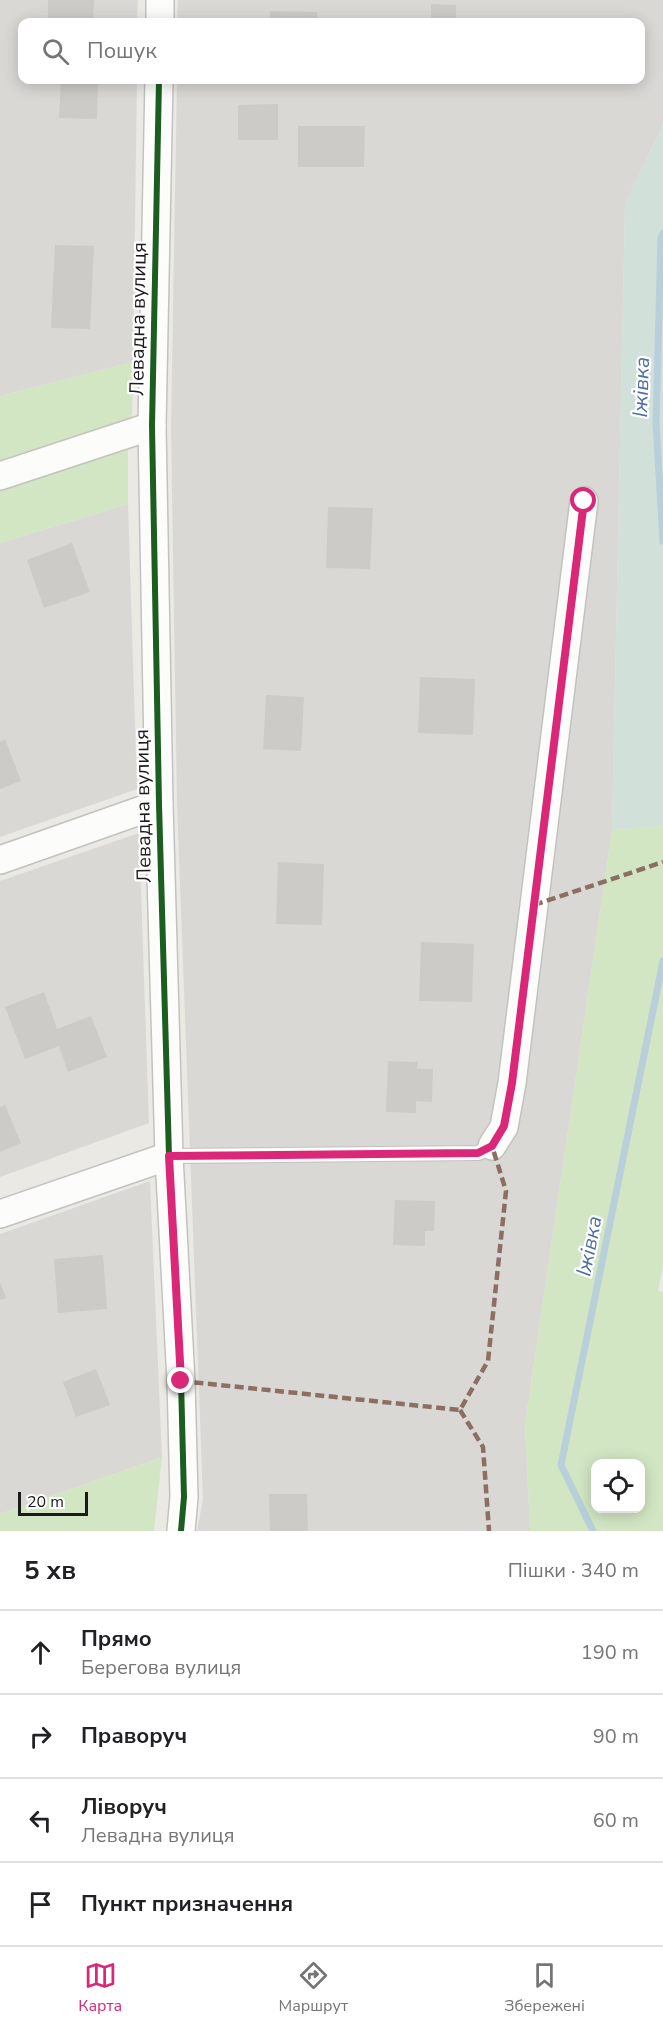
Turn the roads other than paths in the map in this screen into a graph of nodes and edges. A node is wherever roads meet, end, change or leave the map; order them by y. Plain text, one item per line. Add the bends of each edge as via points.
1 (160, 0) edge
2 (160, 18) edge
3 (159, 84) edge
4 (153, 426) junction
5 (0, 476) edge
6 (584, 501) dead end
7 (159, 804) junction
8 (0, 860) edge
9 (492, 1146) joint
10 (169, 1156) junction
11 (0, 1214) edge
12 (181, 1531) edge

1 - 2 street
3 - 4 street, Левадна вулиця
4 - 5 street
4 - 7 street, Левадна вулиця
6 - 9 street via 512,1083 504,1126
7 - 8 street
7 - 10 street, Левадна вулиця
9 - 10 lane via 478,1153
10 - 11 street
10 - 12 street, Левадна вулиця via 181,1381

